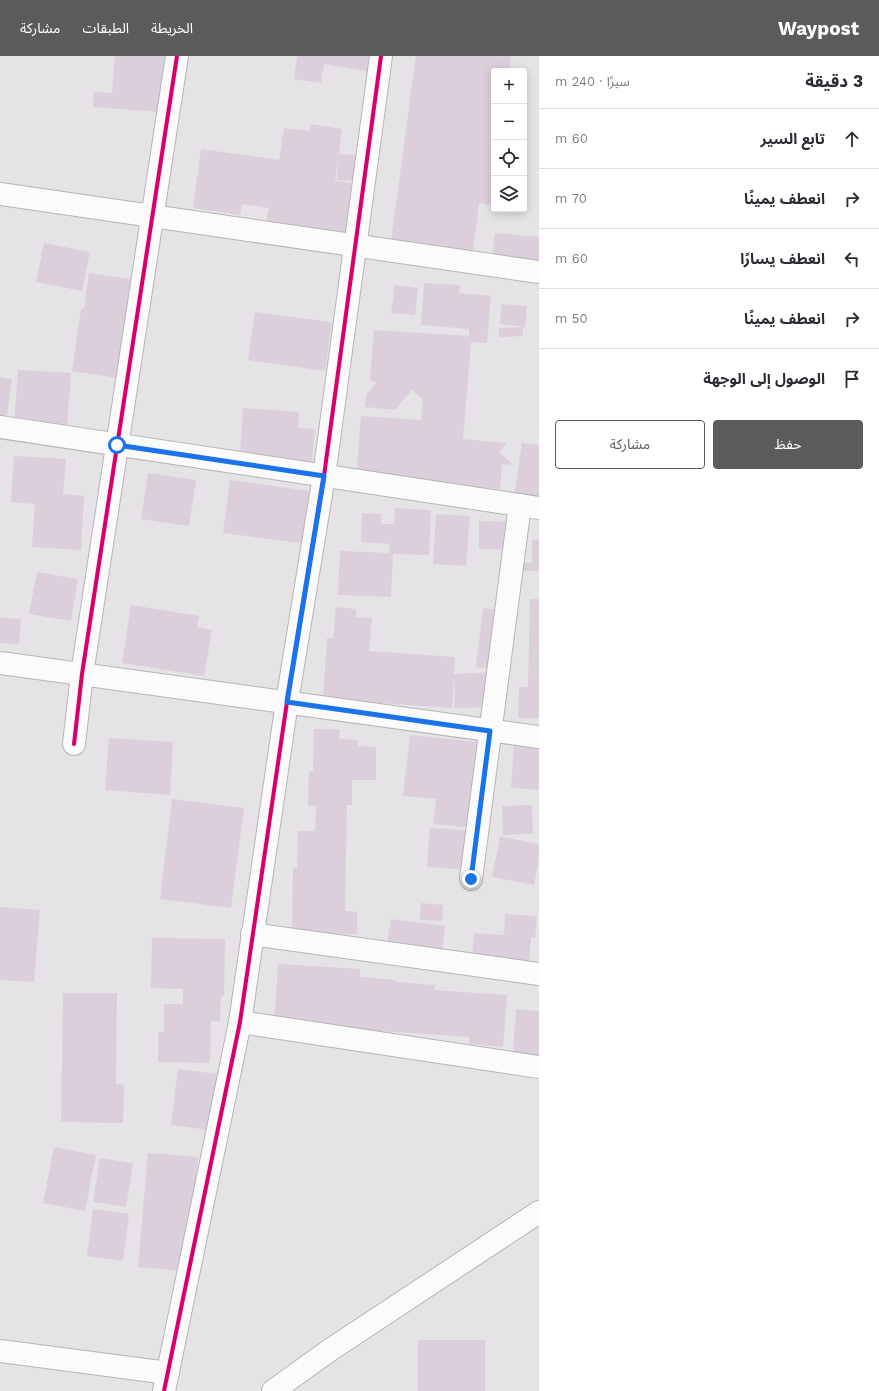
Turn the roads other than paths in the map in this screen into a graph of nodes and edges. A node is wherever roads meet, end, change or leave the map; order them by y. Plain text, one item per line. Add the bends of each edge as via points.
1 (177, 56) edge
2 (381, 56) edge
3 (0, 194) edge
4 (152, 216) junction
5 (356, 245) junction
6 (539, 272) edge
7 (0, 427) edge
8 (117, 445) junction
9 (324, 476) junction
10 (529, 506) edge
11 (0, 663) edge
12 (82, 674) junction
13 (287, 702) junction
14 (490, 731) junction
15 (539, 737) edge
16 (74, 744) dead end
17 (471, 879) dead end
18 (252, 934) junction
19 (539, 974) edge
20 (240, 1022) junction
21 (539, 1067) edge
22 (539, 1212) edge
23 (0, 1351) edge
24 (166, 1382) edge
25 (273, 1391) edge

1 - 4 street
2 - 5 street
3 - 4 street
4 - 5 street
4 - 8 street
5 - 6 street
5 - 9 street
7 - 8 street
8 - 9 street
8 - 12 street
9 - 10 street
9 - 13 street
10 - 14 street
11 - 12 street
12 - 13 street
12 - 16 street
13 - 14 street
13 - 18 street
14 - 15 street
14 - 17 street
18 - 19 street
18 - 20 street
20 - 21 street
20 - 24 street
22 - 25 street via 330,1350
23 - 24 street

